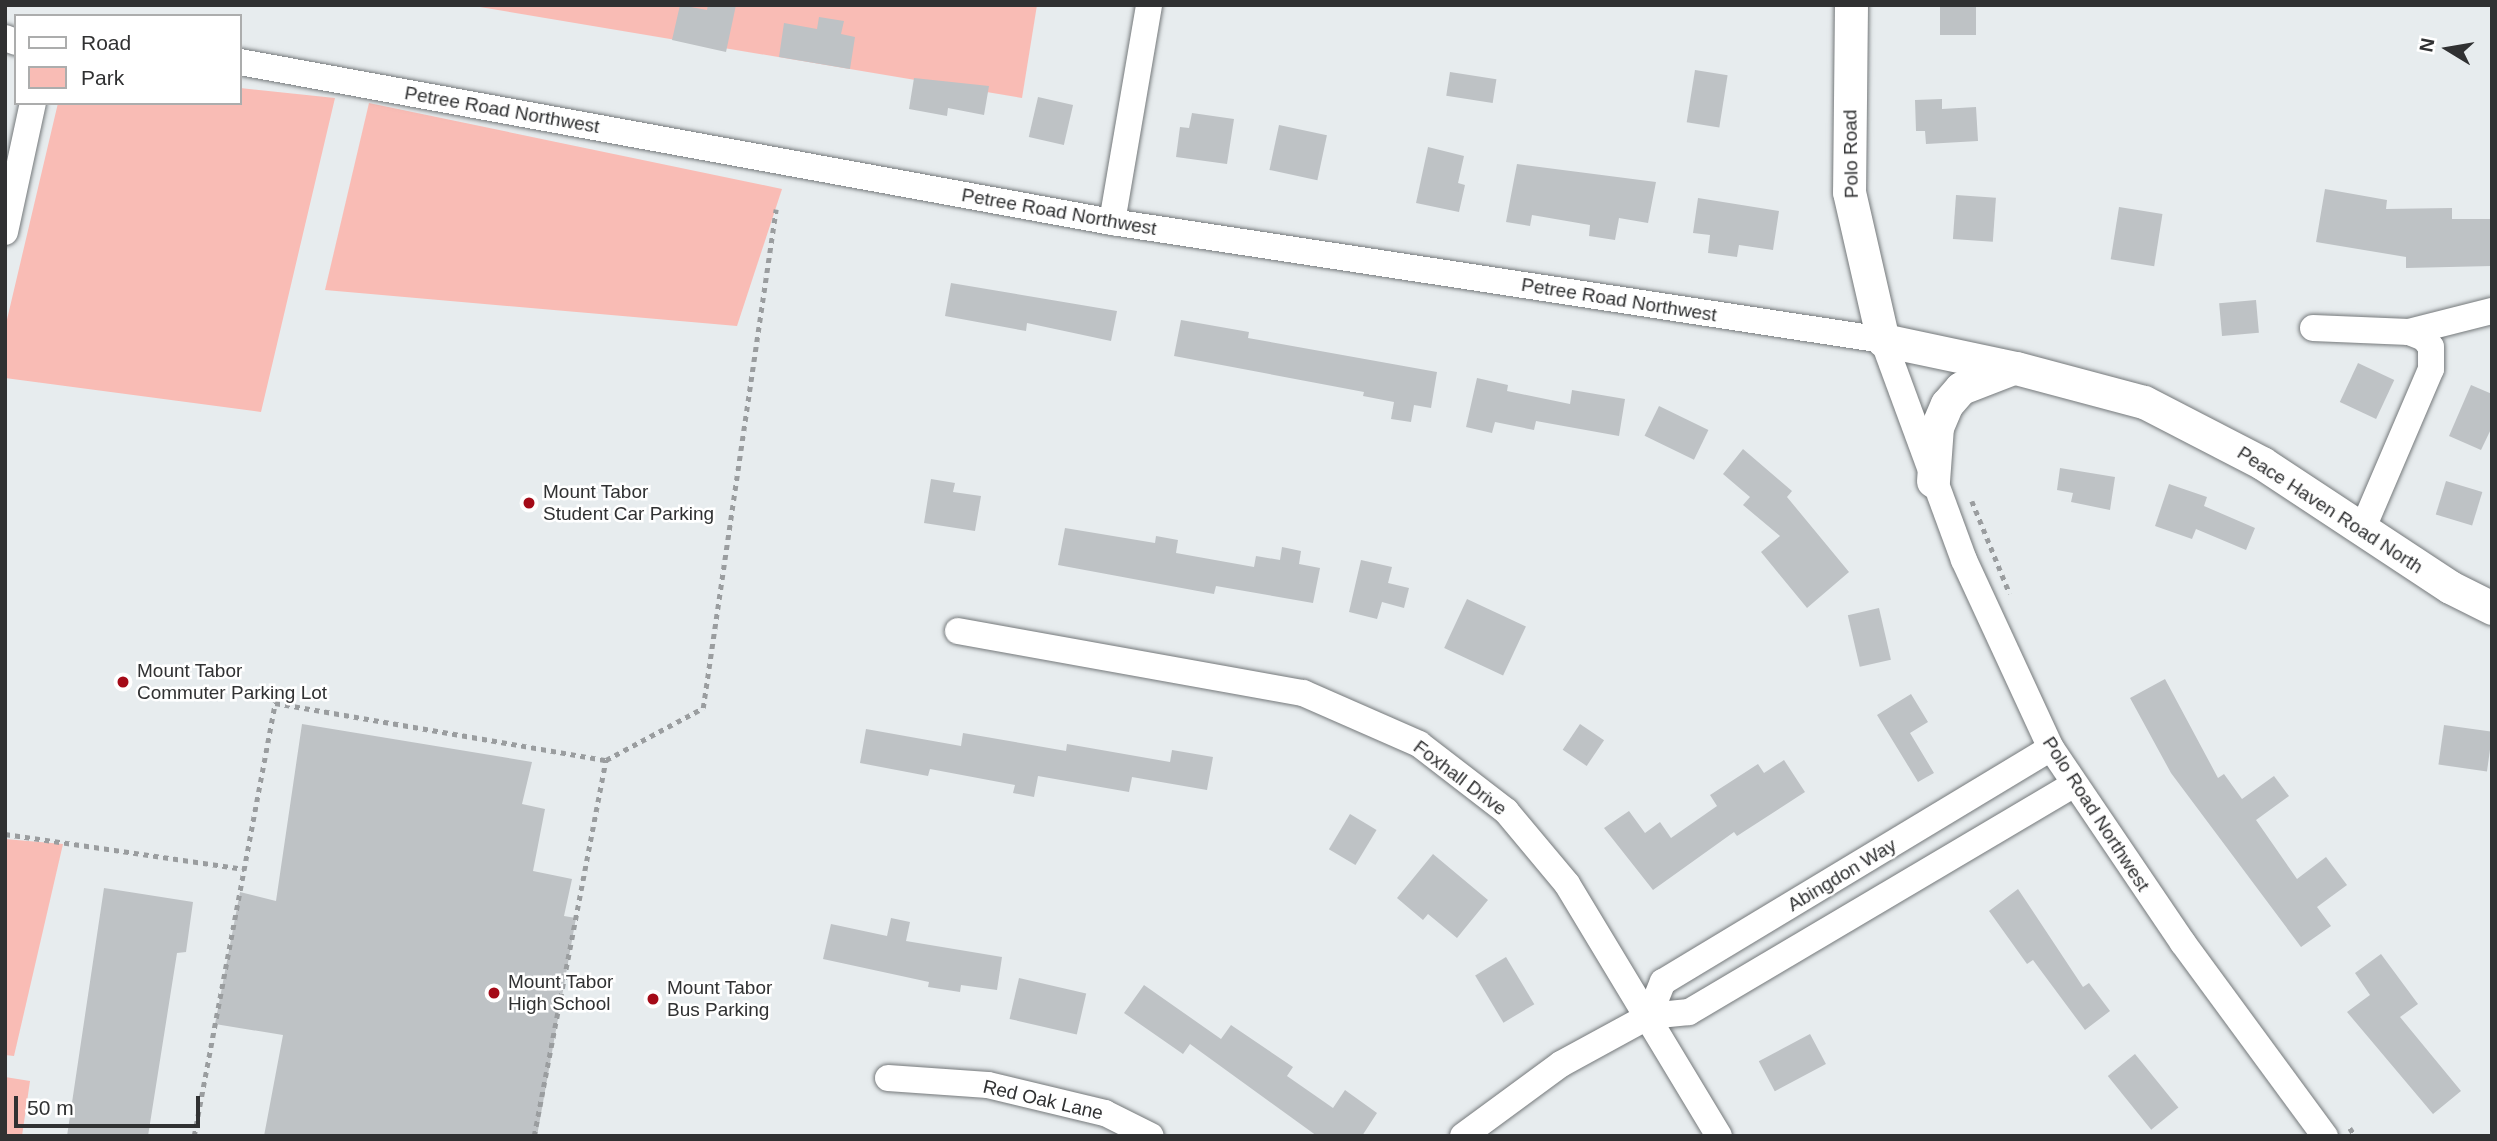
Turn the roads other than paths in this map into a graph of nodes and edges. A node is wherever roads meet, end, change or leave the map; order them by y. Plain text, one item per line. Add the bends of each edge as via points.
1 (1149, 5) edge
2 (1851, 5) edge
3 (242, 62) edge
4 (32, 105) edge
5 (11, 160) edge
6 (1112, 222) junction
7 (5, 232) edge
8 (2492, 311) edge
9 (2313, 328) dead end
10 (2409, 332) junction
11 (1883, 340) junction
12 (2016, 368) junction
13 (1933, 481) junction
14 (2363, 528) junction
15 (2492, 608) edge
16 (958, 631) dead end
17 (2051, 748) junction
18 (2073, 785) junction
19 (1649, 1016) junction
20 (888, 1079) dead end
21 (2336, 1130) edge
22 (1151, 1136) edge
23 (1463, 1136) edge
24 (1719, 1136) edge

1 - 6 street
2 - 11 main road, Polo Road via 1849,192
3 - 6 street, Petree Road Northwest
4 - 5 street
5 - 7 street
6 - 11 street, Petree Road Northwest
8 - 10 street
9 - 10 street
10 - 14 street via 2424,338 2433,358
11 - 12 main road, Peace Haven Road North
11 - 13 street, Polo Road Northwest
12 - 13 main road via 1961,388 1947,404 1937,427
12 - 14 main road, Peace Haven Road North via 2144,402 2262,463
13 - 17 street, Polo Road Northwest via 2012,670
14 - 15 main road, Peace Haven Road North via 2450,587
16 - 19 street, Foxhall Drive via 1303,693 1419,744 1506,811 1567,884
17 - 18 street, Polo Road Northwest
17 - 19 street, Abingdon Way via 1663,982
18 - 19 street, Abingdon Way via 1689,1012
18 - 21 street, Polo Road Northwest
19 - 23 street, Abingdon Way via 1561,1064
19 - 24 street, Foxhall Drive
20 - 22 street, Red Oak Lane via 988,1085 1105,1112

